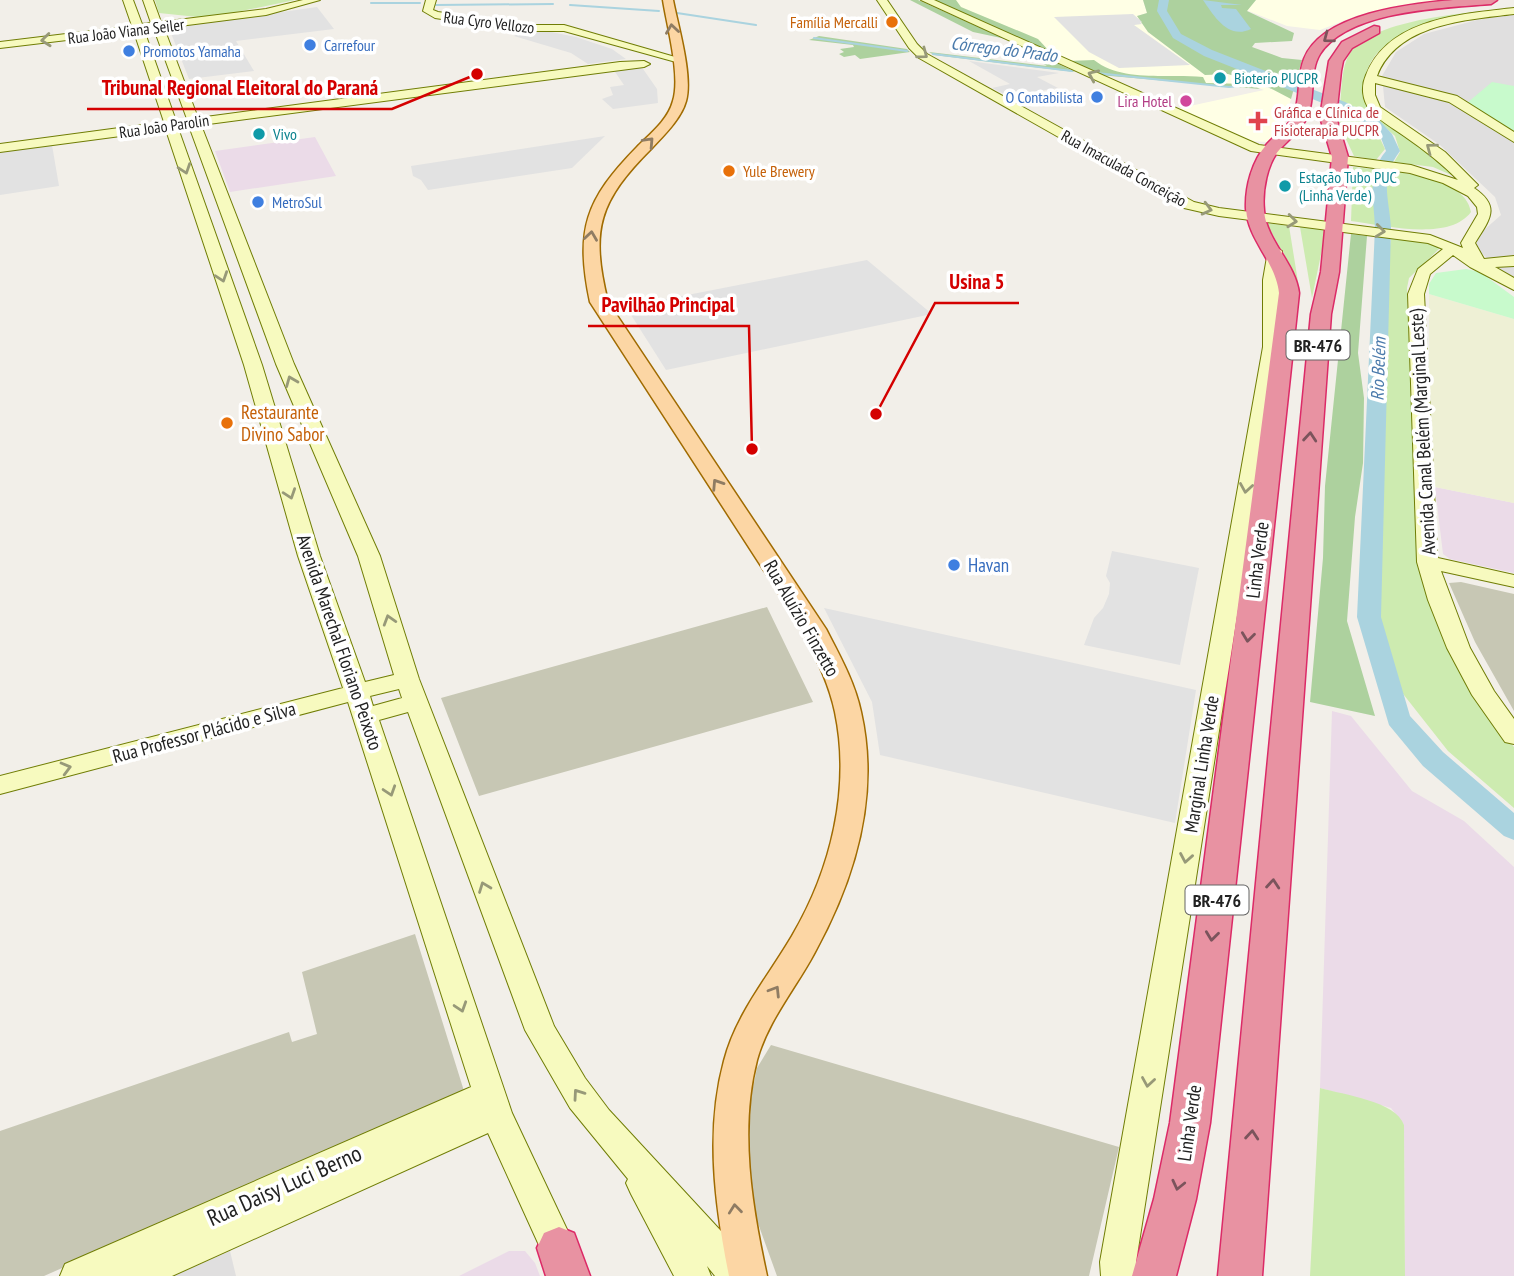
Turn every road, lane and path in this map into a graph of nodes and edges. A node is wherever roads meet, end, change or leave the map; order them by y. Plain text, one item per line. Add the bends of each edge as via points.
1 (128, 0) edge
2 (148, 0) edge
3 (305, 0) edge
4 (431, 0) edge
5 (668, 0) edge
6 (883, 0) edge
7 (926, 0) edge
8 (1466, 0) edge
9 (1491, 0) edge
10 (320, 2) edge
11 (1514, 5) edge
12 (1514, 11) edge
13 (252, 14) junction
14 (1379, 17) junction
15 (158, 28) junction
16 (138, 30) junction
17 (0, 45) edge
18 (620, 45) junction
19 (673, 58) junction
20 (643, 62) junction
21 (1370, 78) junction
22 (193, 118) junction
23 (169, 121) junction
24 (1514, 138) edge
25 (0, 148) edge
26 (1268, 152) junction
27 (1347, 161) junction
28 (1478, 197) junction
29 (1256, 217) junction
30 (1478, 223) junction
31 (1341, 226) junction
32 (1412, 235) junction
33 (1453, 248) junction
34 (1275, 251) junction
35 (1514, 261) edge
36 (1479, 264) junction
37 (1424, 271) junction
38 (1514, 285) edge
39 (1428, 562) junction
40 (1514, 581) edge
41 (412, 690) junction
42 (361, 704) junction
43 (1514, 736) edge
44 (0, 785) edge
45 (493, 1104) junction
46 (621, 1147) junction
47 (566, 1267) edge
48 (78, 1276) edge
49 (132, 1276) edge
50 (693, 1276) edge
51 (737, 1276) edge
52 (748, 1276) edge
53 (1119, 1276) edge
54 (1154, 1276) edge
55 (1240, 1276) edge

1 - 16 street, Avenida Marechal Floriano Peixoto
2 - 15 street
3 - 13 street, Rua João Viana Seiler
4 - 18 street, Rua Cyro Vellozo via 428,11 435,15 521,28 564,28
19 -> 5 main road
6 -> 29 street, Rua Imaculada Conceição via 923,56 1189,205
26 -> 7 street
8 - 14 street via 1421,5
9 - 14 highway
10 - 13 street, Rua João Viana Seiler
11 - 27 highway, BR-476 via 1424,16 1351,41 1335,66 1328,121
12 - 21 street via 1461,19 1401,39 1383,52
13 - 15 street, Rua João Viana Seiler
14 -> 26 highway via 1340,30 1322,42 1310,60 1298,120
15 - 16 street, Rua João Viana Seiler
15 - 22 street
16 -> 17 main road, Rua João Viana Seiler
16 - 23 street, Avenida Marechal Floriano Peixoto
18 - 19 street
18 - 20 street
19 - 20 street, Rua João Parolin
52 -> 19 main road, Rua Aluízio Finzetto via 731,1170 740,1061 754,1024 804,944 830,891 848,837 854,779 848,711 828,657 599,302 590,272 593,222 605,192 666,124 681,96
20 - 22 street, Rua João Parolin
21 - 24 street via 1453,99
28 -> 21 street via 1450,163 1376,110 1370,99
22 - 23 street, Rua João Parolin
41 -> 22 street via 369,557 285,365
23 - 25 street, Rua João Parolin
23 -> 42 street, Avenida Marechal Floriano Peixoto
26 - 27 street
26 - 29 highway
27 - 28 street via 1440,176
27 - 31 highway, BR-476
28 - 30 street via 1485,211
29 -> 31 street, Rua Imaculada Conceição
29 - 34 highway, Linha Verde / BR-476
30 - 32 main road, Rua Imaculada Conceição via 1455,231
30 - 36 street via 1468,243
31 -> 32 main road, Rua Imaculada Conceição
55 -> 31 highway, BR-476 via 1320,327
32 - 33 street, Rua Imaculada Conceição
33 - 36 street, Rua Imaculada Conceição
33 - 37 street
34 -> 53 street, Marginal Linha Verde via 1271,347
34 -> 54 highway, Linha Verde / BR-476 via 1289,293 1190,1123
35 - 36 street
36 - 37 main road
36 - 38 street, Rua Imaculada Conceição
37 - 39 street, Avenida Canal Belém (Marginal Leste) via 1416,294
39 - 40 street
39 - 43 street, Avenida Canal Belém (Marginal Leste) via 1466,659
41 - 42 street, Rua Professor Plácido e Silva
46 -> 41 street via 577,1092 540,1030
44 -> 42 street, Rua Professor Plácido e Silva
42 -> 45 street, Avenida Marechal Floriano Peixoto
45 - 47 street, Avenida Marechal Floriano Peixoto
45 - 48 street, Rua Daisy Luci Berno
45 - 49 street, Rua Daisy Luci Berno
46 - 50 street
46 - 51 street via 696,1225

